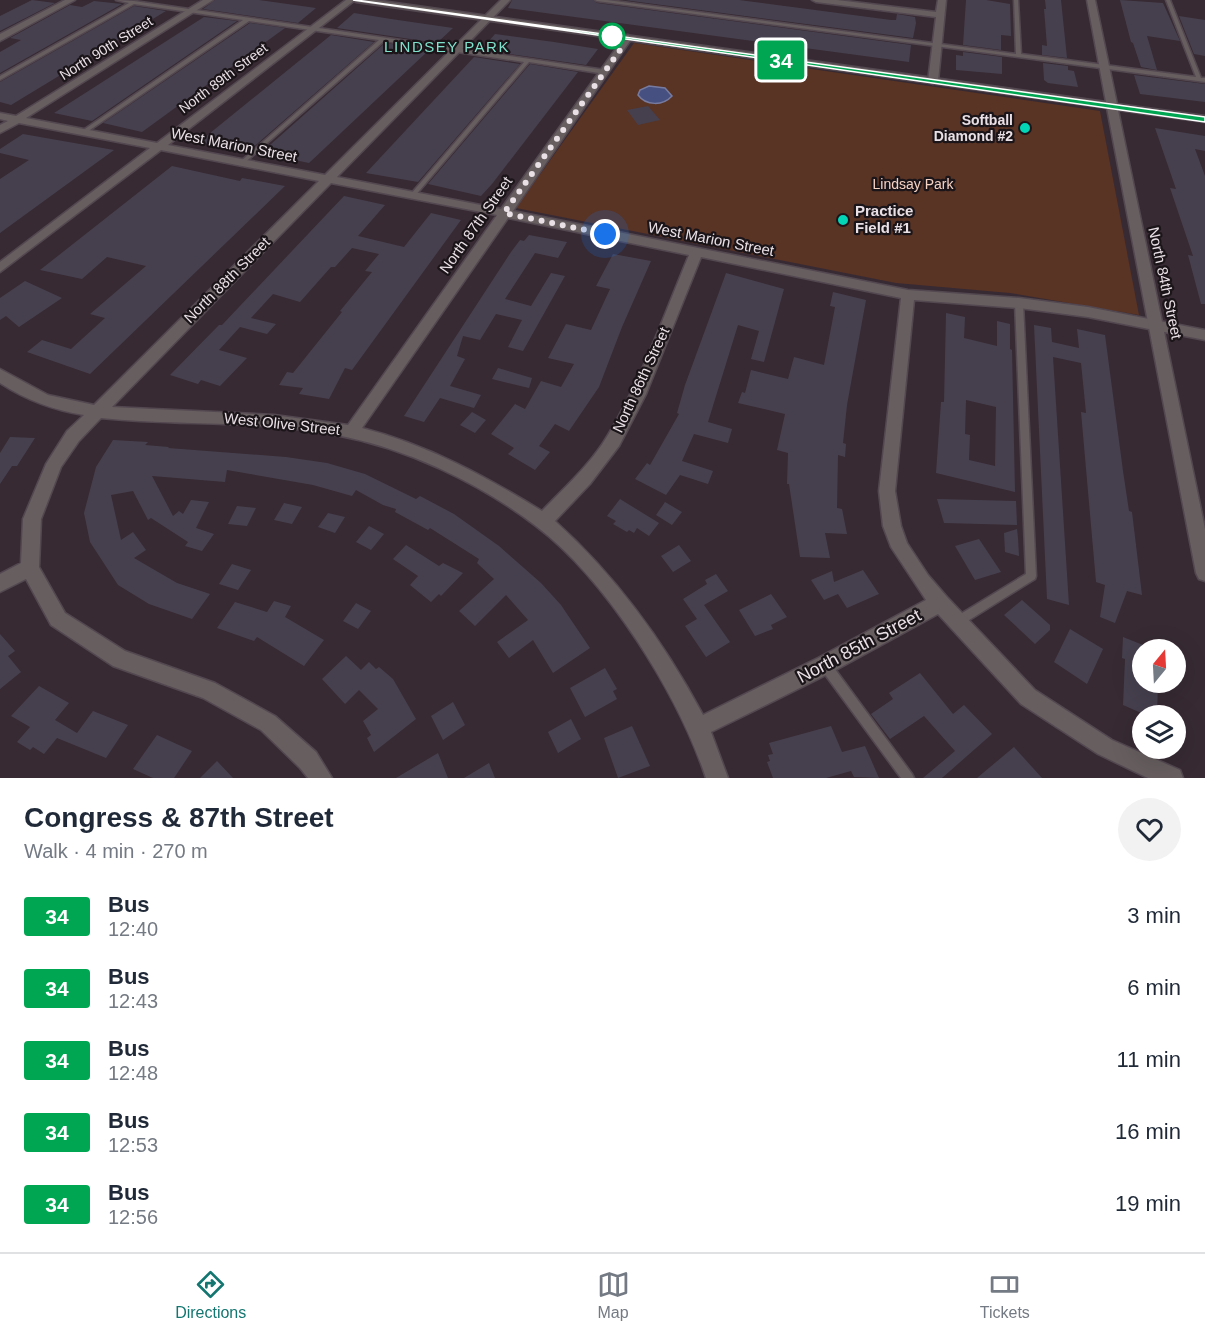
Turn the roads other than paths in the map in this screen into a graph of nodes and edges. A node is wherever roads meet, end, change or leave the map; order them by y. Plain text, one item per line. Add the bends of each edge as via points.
1 (71, 0) edge
2 (118, 0) edge
3 (209, 0) edge
4 (351, 0) edge
5 (356, 0) edge
6 (506, 0) edge
7 (597, 0) edge
8 (816, 0) edge
9 (942, 0) edge
10 (1016, 0) edge
11 (1091, 0) edge
12 (1168, 0) edge
13 (134, 2) junction
14 (191, 11) junction
15 (940, 15) junction
16 (488, 18) junction
17 (248, 19) junction
18 (314, 29) junction
19 (0, 38) edge
20 (628, 38) junction
21 (383, 39) junction
22 (937, 45) junction
23 (456, 50) junction
24 (1019, 56) junction
25 (527, 61) junction
26 (1103, 66) junction
27 (605, 72) junction
28 (0, 78) edge
29 (1202, 79) edge
30 (933, 81) junction
31 (1111, 106) junction
32 (0, 116) edge
33 (17, 119) junction
34 (1205, 119) edge
35 (0, 130) edge
36 (84, 132) junction
37 (159, 147) junction
38 (242, 163) junction
39 (327, 180) junction
40 (412, 196) junction
41 (504, 213) junction
42 (696, 253) junction
43 (0, 268) edge
44 (908, 295) junction
45 (1019, 303) junction
46 (1157, 326) junction
47 (1205, 336) edge
48 (0, 375) edge
49 (96, 411) junction
50 (351, 432) junction
51 (543, 521) junction
52 (30, 568) junction
53 (1205, 573) edge
54 (0, 583) edge
55 (940, 603) junction
56 (957, 622) junction
57 (825, 665) junction
58 (698, 728) junction
59 (321, 778) edge
60 (717, 778) edge
61 (908, 778) edge
62 (1172, 778) edge

1 - 19 street
2 - 13 lane
3 - 14 street, North 90th Street
4 - 18 street, North 89th Street
5 - 16 street
6 - 16 street, North 88th Street
7 - 22 lane
8 - 15 street
9 - 15 street
10 - 24 lane
11 - 26 street, North 84th Street
12 - 29 lane
13 - 14 lane
13 - 28 lane
14 - 17 lane
14 - 33 street, North 90th Street
15 - 22 street
16 - 20 street
16 - 23 street, North 88th Street
17 - 18 lane
17 - 36 lane
18 - 21 lane
18 - 37 street, North 89th Street
20 - 27 street, North 87th Street
20 - 30 street
21 - 23 lane
21 - 38 lane
22 - 24 lane
22 - 30 street
23 - 25 lane
23 - 39 street, North 88th Street
24 - 26 lane
25 - 27 lane
25 - 40 lane
26 - 29 lane
26 - 31 street, North 84th Street
27 - 41 street, North 87th Street
30 - 31 street
31 - 34 street
31 - 46 street, North 84th Street
32 - 33 street, West Marion Street
33 - 35 street, North 90th Street
33 - 36 street, West Marion Street
36 - 37 street, West Marion Street
37 - 38 street, West Marion Street
37 - 43 street, North 89th Street
38 - 39 street, West Marion Street
39 - 40 street, West Marion Street
39 - 49 street, North 88th Street
40 - 41 street, West Marion Street
41 - 42 street, West Marion Street
41 - 50 street, North 87th Street
42 - 44 street, West Marion Street
42 - 51 street, North 86th Street via 638,394 613,441
44 - 45 street, West Marion Street
44 - 55 street, North 85th Street via 887,508 900,547
45 - 46 street, West Marion Street
45 - 56 lane via 1031,576
46 - 47 street, West Marion Street
46 - 53 street, North 84th Street
48 - 49 street, West Olive Street via 27,395
49 - 50 street, West Olive Street via 294,423
49 - 52 street, North 88th Street via 54,464 32,519
50 - 51 street, West Olive Street via 406,448 464,472
51 - 58 street, West Olive Street via 594,572 642,632
52 - 54 street
52 - 59 street via 58,619 120,659 208,690 268,723 308,760
55 - 56 street
55 - 57 street, North 85th Street
56 - 62 street via 1028,697 1106,747
57 - 58 street, North 85th Street
57 - 61 lane
58 - 60 street

